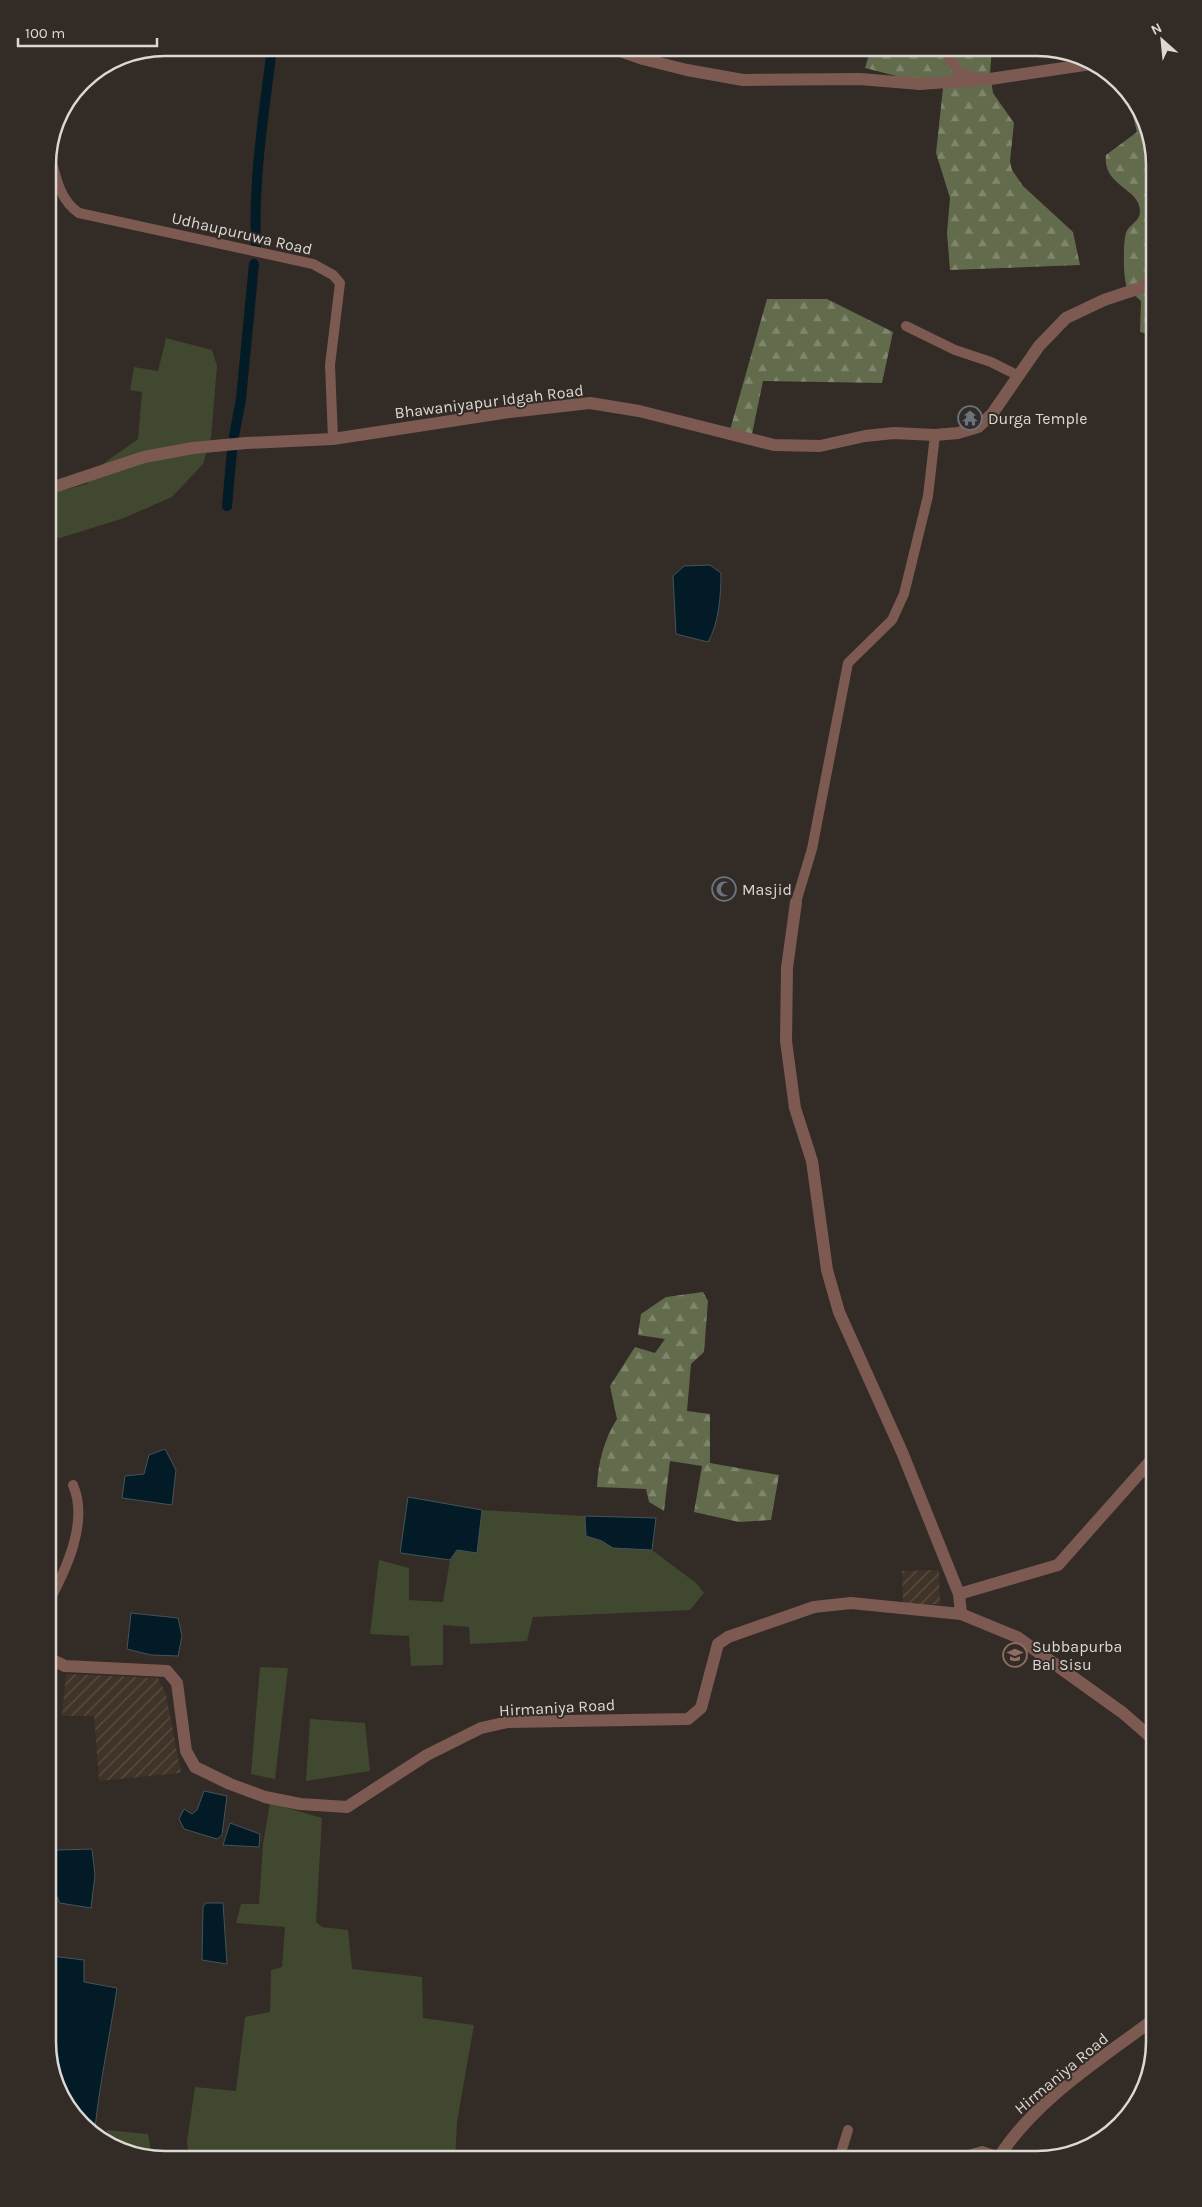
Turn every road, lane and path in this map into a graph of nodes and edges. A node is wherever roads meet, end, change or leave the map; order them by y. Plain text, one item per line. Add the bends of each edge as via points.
1 (635, 56) edge
2 (948, 56) edge
3 (1081, 65) edge
4 (980, 80) junction
5 (56, 174) edge
6 (1146, 284) edge
7 (906, 326) dead end
8 (1019, 376) junction
9 (935, 435) junction
10 (333, 439) junction
11 (56, 486) edge
12 (796, 902) joint
13 (1146, 1466) edge
14 (74, 1485) dead end
15 (56, 1588) edge
16 (959, 1594) junction
17 (962, 1614) junction
18 (56, 1662) edge
19 (1146, 1733) edge
20 (1146, 2025) edge
21 (848, 2130) dead end
22 (841, 2151) edge
23 (1005, 2151) edge

1 - 4 street via 744,80 860,79 920,84
2 - 4 street via 958,71
3 - 4 street
5 - 10 street, Udhaupuruwa Road via 63,198 68,206 80,213 313,264 333,275 340,283 330,365
6 - 8 street, Bhawaniyapur Idgah Road via 1066,318 1039,346
7 - 8 street
8 - 9 street, Bhawaniyapur Idgah Road via 992,414 978,427
9 - 10 street, Bhawaniyapur Idgah Road via 894,433 820,446 774,445 590,403
9 - 12 street via 928,496 904,594 892,620 848,663 812,849
10 - 11 street, Bhawaniyapur Idgah Road via 193,448 144,458
12 - 16 street via 787,968 786,1041 795,1108 812,1161 827,1270 839,1312 902,1452
13 - 16 street via 1058,1565
14 - 15 street via 80,1503 74,1538
16 - 17 street
17 - 18 street, Hirmaniya Road via 851,1602 814,1607 728,1637 718,1644 701,1708 688,1719 508,1722 481,1728 427,1755 347,1806 300,1804 265,1797 195,1767 186,1751 177,1683 167,1671 65,1666
17 - 19 street, Hirmaniya Road via 1017,1637
20 - 23 street, Hirmaniya Road via 1044,2104 1014,2134
21 - 22 street

